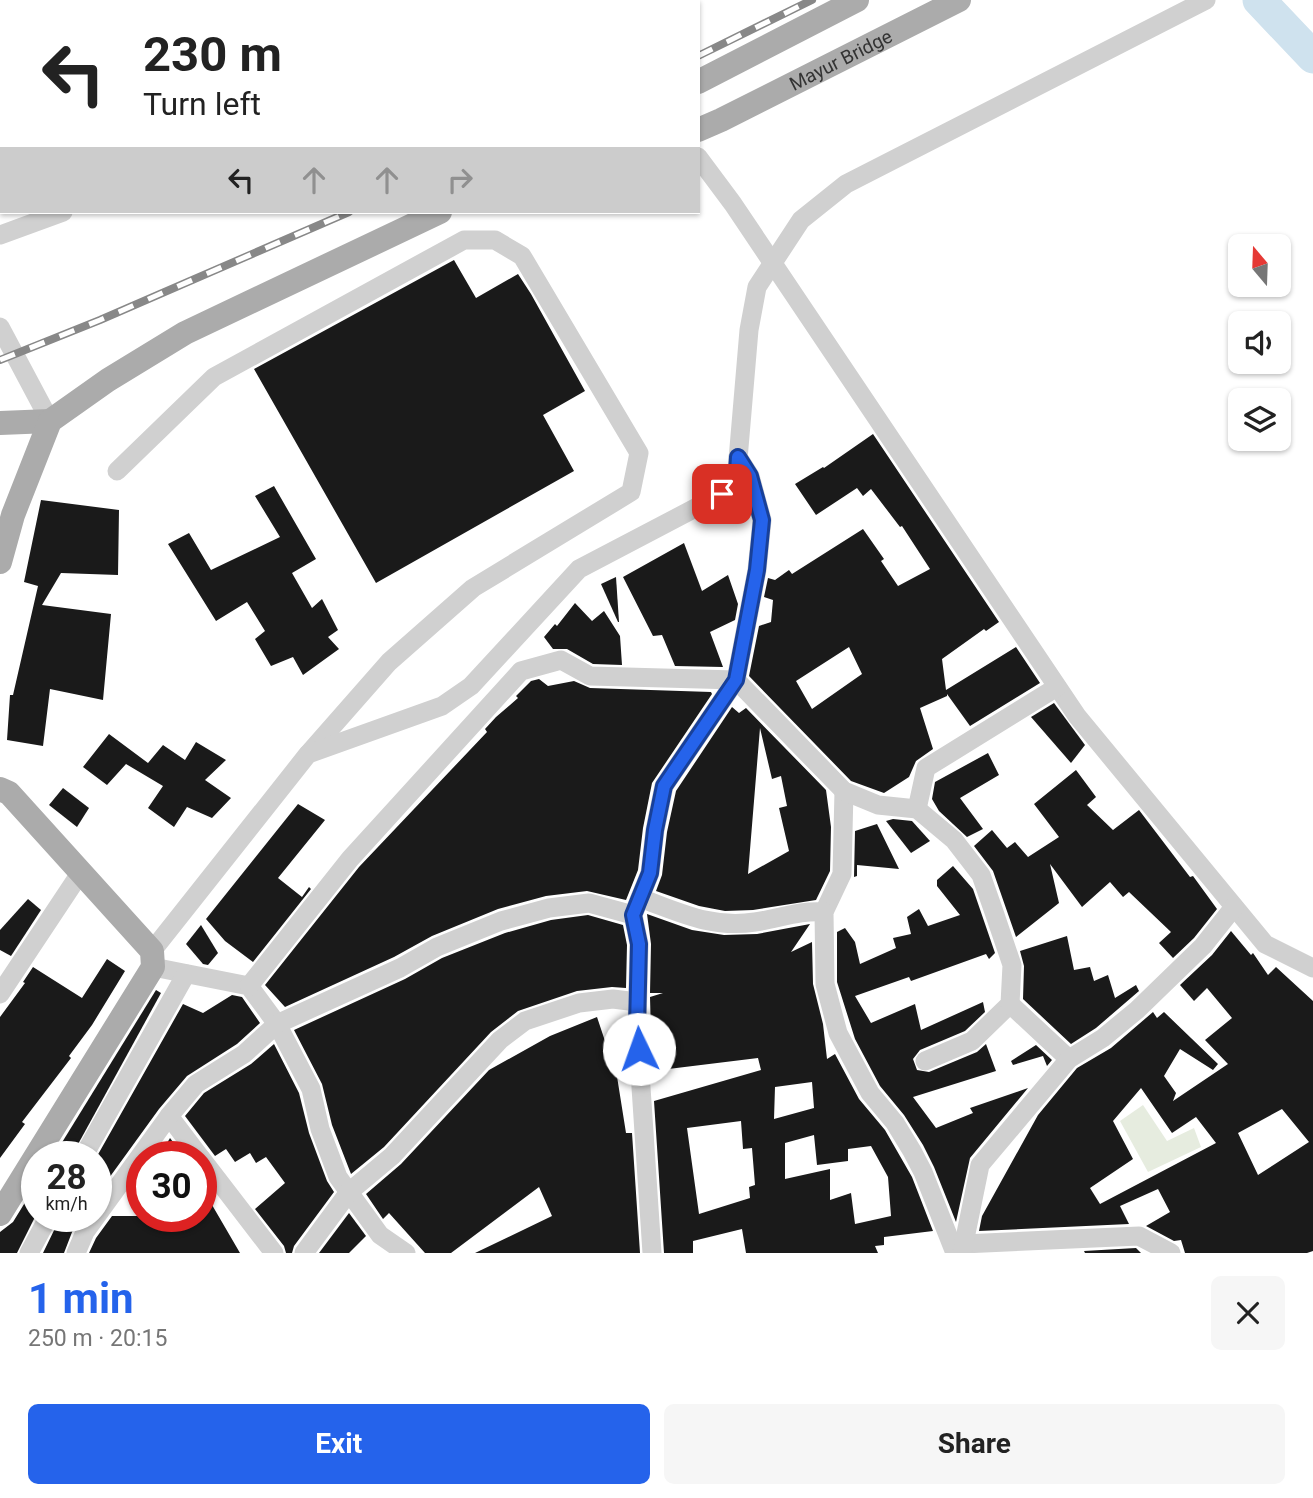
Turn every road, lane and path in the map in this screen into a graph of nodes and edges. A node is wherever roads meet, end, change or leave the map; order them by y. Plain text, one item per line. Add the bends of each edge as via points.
1 (857, 0) edge
2 (959, 0) edge
3 (1206, 0) edge
4 (700, 81) edge
5 (700, 129) edge
6 (700, 160) edge
7 (58, 214) edge
8 (436, 214) edge
9 (0, 234) edge
10 (0, 327) edge
11 (50, 421) junction
12 (0, 423) edge
13 (738, 457) junction
14 (117, 471) dead end
15 (0, 562) edge
16 (736, 680) junction
17 (1057, 687) junction
18 (307, 754) junction
19 (0, 789) edge
20 (844, 791) junction
21 (917, 809) junction
22 (80, 872) junction
23 (636, 907) junction
24 (1234, 907) junction
25 (824, 912) junction
26 (153, 959) junction
27 (1313, 968) edge
28 (186, 974) junction
29 (249, 986) junction
30 (0, 994) edge
31 (637, 1002) junction
32 (1010, 1004) junction
33 (277, 1024) junction
34 (1069, 1059) junction
35 (925, 1060) dead end
36 (169, 1116) junction
37 (92, 1141) edge
38 (189, 1141) edge
39 (217, 1178) edge
40 (349, 1192) junction
41 (0, 1214) edge
42 (40, 1232) edge
43 (960, 1250) edge
44 (29, 1253) edge
45 (76, 1253) edge
46 (274, 1253) edge
47 (304, 1253) edge
48 (406, 1253) edge
49 (652, 1253) edge
50 (1171, 1253) edge

1 - 4 main road
2 - 5 main road, Mayur Bridge
3 - 13 street via 846,184 801,220 757,287
6 - 17 street
7 - 9 street
8 - 11 main road via 185,333
10 - 11 street
11 - 12 main road
11 - 15 main road
13 - 16 street via 750,476 762,520
13 - 18 street via 737,471 722,494 579,569 471,686 442,706
14 - 18 street via 214,377 464,240 495,240 522,256 639,453 631,492 473,588 389,663
16 - 20 street
16 - 23 street via 664,786 650,873
16 - 29 street via 590,676 561,660 522,671 350,859
17 - 21 street via 926,768
17 - 24 street
18 - 26 street
19 - 22 main road via 9,793
20 - 21 street via 878,805
20 - 25 street via 842,874
21 - 32 street via 954,840 981,875 1013,965
22 - 26 main road
22 - 30 street
23 - 25 street via 713,924
23 - 31 street
23 - 33 street via 589,903 549,908 501,922 437,947
24 - 27 street via 1265,944
24 - 34 street via 1203,946 1137,1010
25 - 43 street via 825,984 838,1033 870,1093 895,1123 923,1172
26 - 28 street
26 - 41 main road
28 - 29 street
28 - 37 street
29 - 33 street
31 - 40 street via 579,1003 526,1021 500,1040 392,1156
31 - 49 street
32 - 34 street
32 - 35 street via 972,1041
33 - 36 street via 244,1054 196,1084
33 - 40 street via 311,1089 320,1129 338,1177
34 - 43 street via 980,1165
36 - 38 street
36 - 45 street via 85,1232
39 - 46 street
40 - 47 street
40 - 48 street via 380,1235
42 - 44 street
43 - 50 street via 1139,1236

